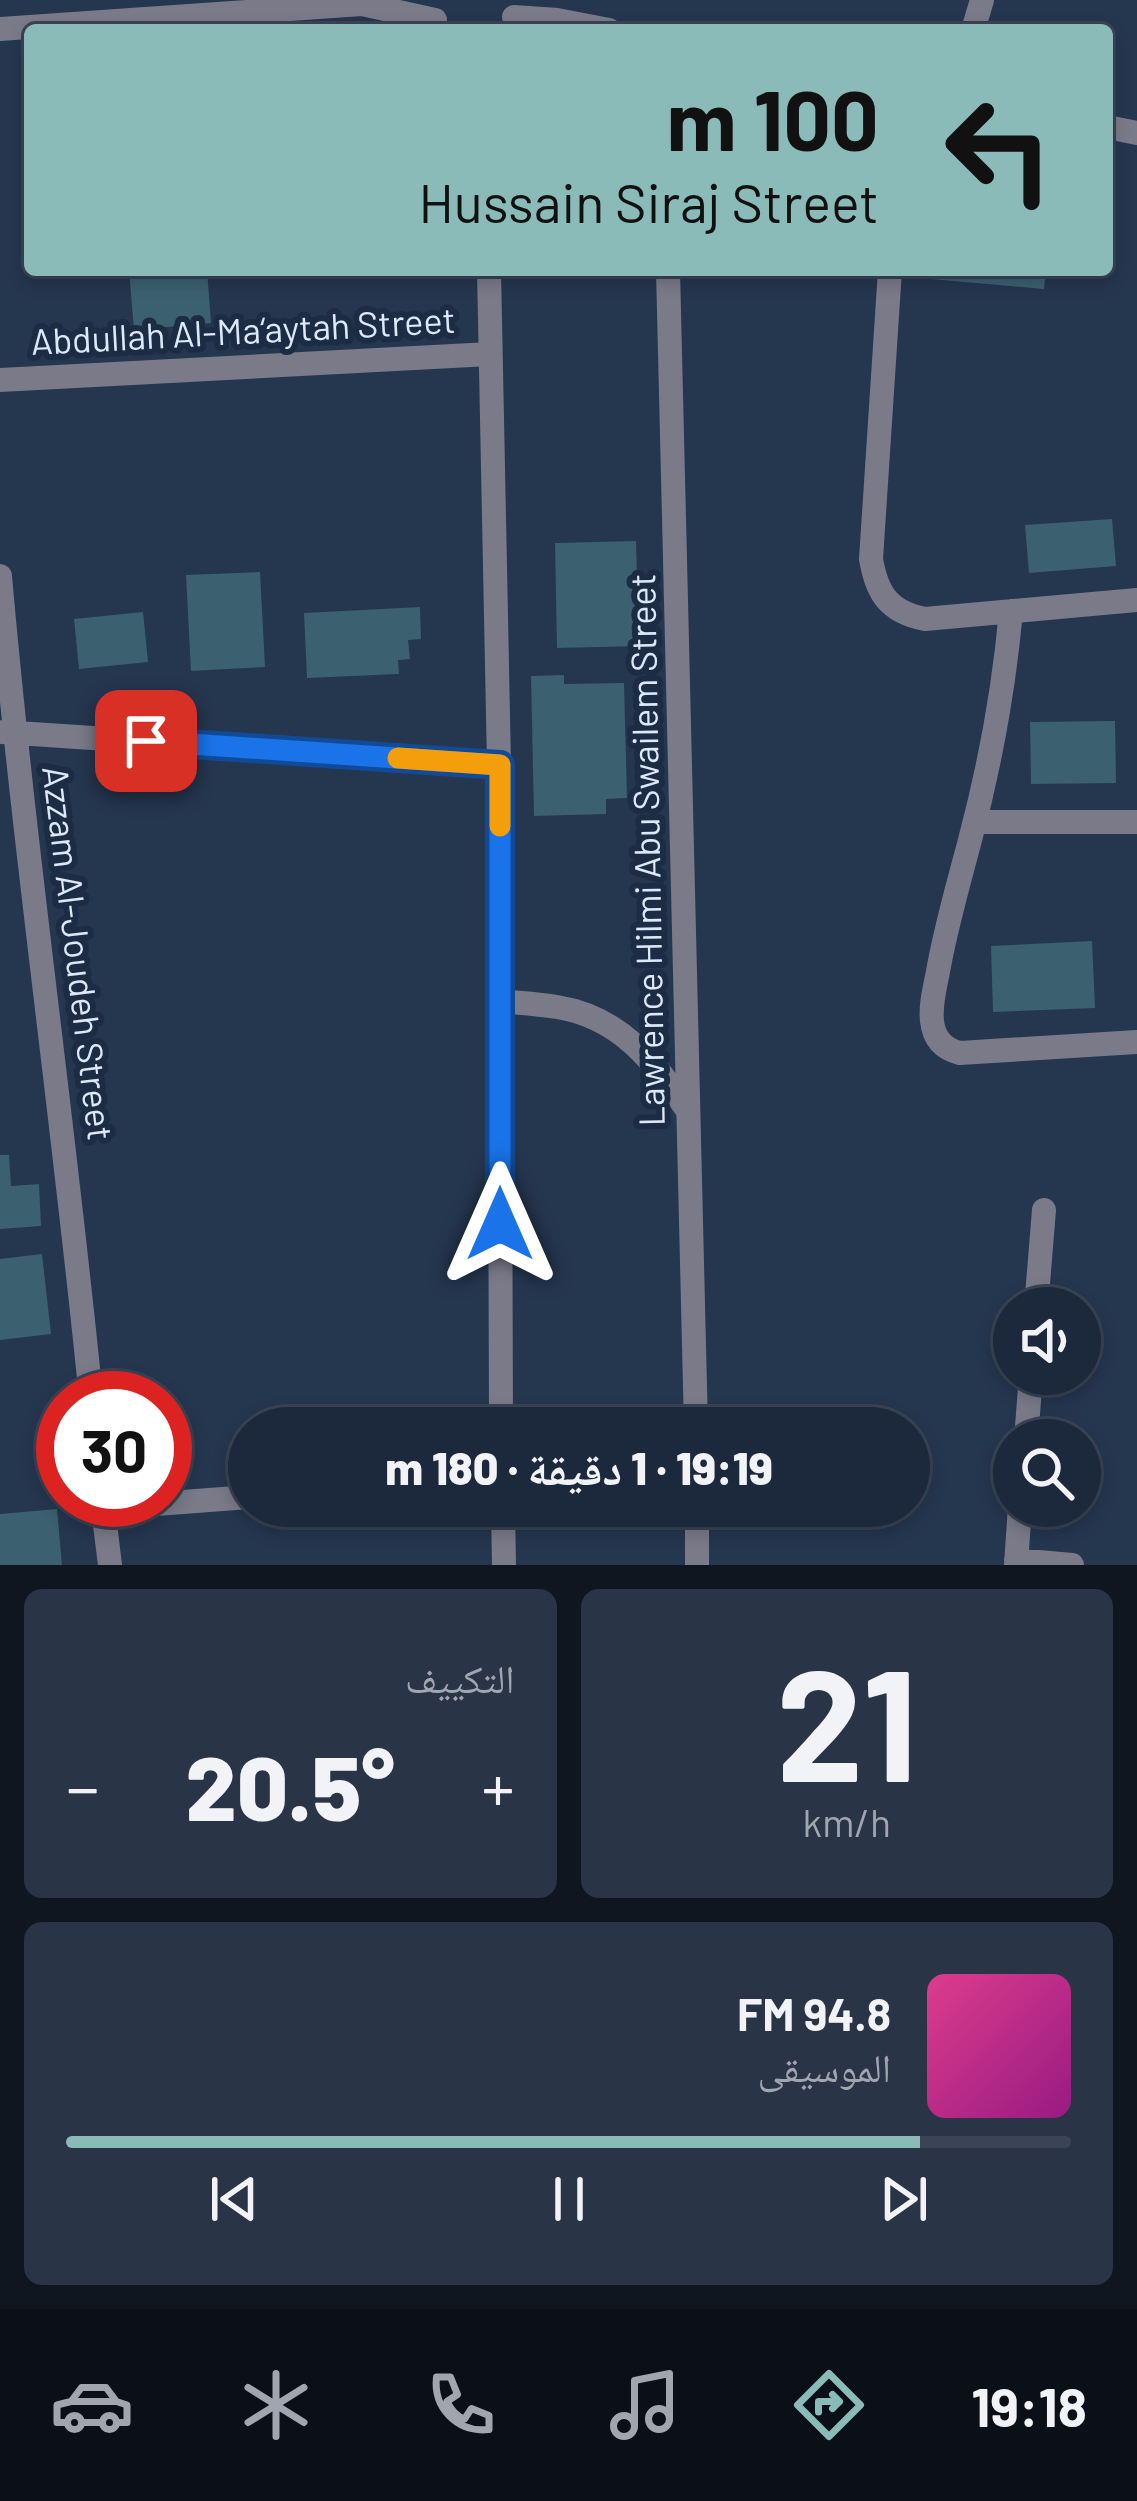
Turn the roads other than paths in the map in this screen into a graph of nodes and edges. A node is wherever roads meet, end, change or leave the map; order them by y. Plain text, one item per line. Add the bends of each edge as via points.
1 (535, 0) edge
2 (367, 2) edge
3 (513, 16) edge
4 (436, 17) edge
5 (557, 20) junction
6 (68, 24) edge
7 (578, 24) edge
8 (489, 276) edge
9 (668, 276) edge
10 (890, 276) edge
11 (490, 354) junction
12 (0, 380) edge
13 (0, 576) edge
14 (1137, 601) edge
15 (1012, 611) junction
16 (7, 732) edge
17 (500, 765) junction
18 (975, 822) junction
19 (1137, 822) edge
20 (500, 1001) junction
21 (1137, 1042) edge
22 (690, 1113) junction
23 (1044, 1210) dead end
24 (1038, 1287) edge
25 (89, 1371) edge
26 (502, 1407) edge
27 (696, 1407) edge
28 (228, 1498) edge
29 (192, 1500) edge
30 (105, 1527) edge
31 (503, 1527) edge
32 (697, 1527) edge
33 (1018, 1527) edge
34 (1016, 1562) edge
35 (110, 1565) edge
36 (504, 1565) edge
37 (697, 1565) edge
38 (1072, 1565) edge

1 - 5 street
2 - 4 street
2 - 6 street
3 - 5 street
5 - 7 street
8 - 11 street
9 - 22 street, Lawrence Hilmi Abu Swailem Street
10 - 15 street via 875,581 906,615
11 - 12 street, Abdullah Al-Ma‘aytah Street
11 - 17 street
13 - 16 street, Azzam Al-Joudeh Street
14 - 15 street
15 - 18 street
16 - 17 street
16 - 25 street, Azzam Al-Joudeh Street
17 - 20 street
18 - 19 street
18 - 21 street via 933,1007 940,1043 960,1053
20 - 22 street via 562,1007 632,1040
20 - 26 street
22 - 27 street, Lawrence Hilmi Abu Swailem Street
23 - 24 street
28 - 29 street
30 - 35 street
31 - 36 street
32 - 37 street
33 - 34 street
34 - 38 street

